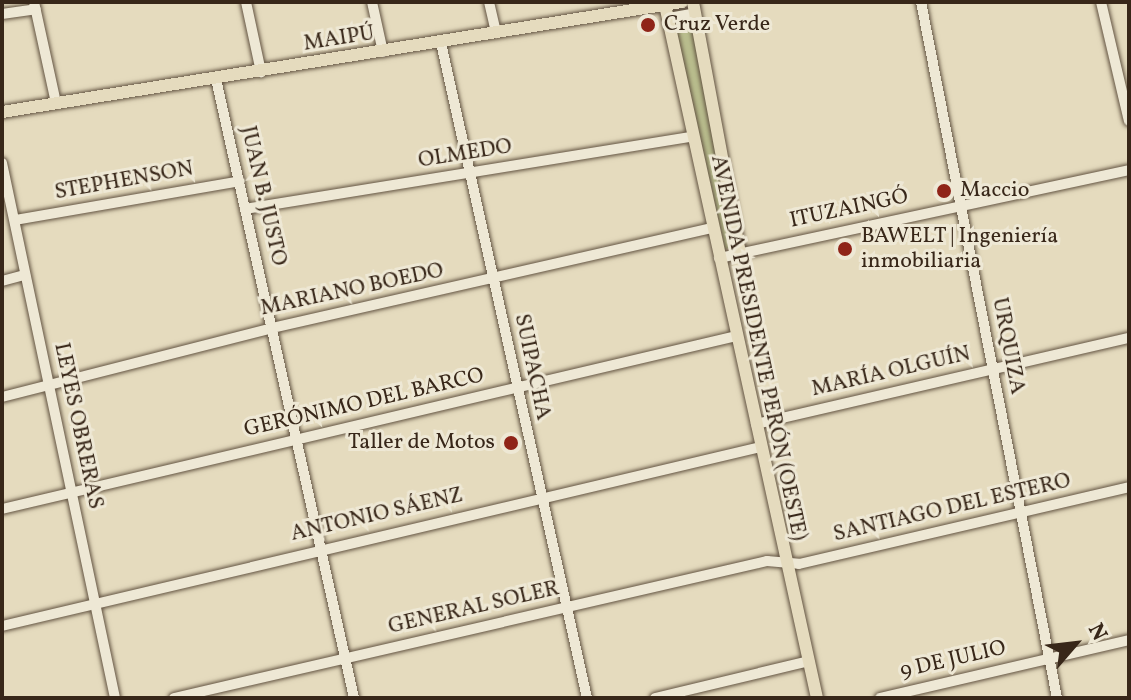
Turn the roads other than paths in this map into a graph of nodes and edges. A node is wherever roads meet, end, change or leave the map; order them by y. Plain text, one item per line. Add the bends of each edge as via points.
1 (246, 2) edge
2 (372, 2) edge
3 (489, 2) edge
4 (682, 2) edge
5 (921, 2) edge
6 (1101, 2) edge
7 (35, 5) edge
8 (694, 8) edge
9 (666, 12) junction
10 (2, 14) edge
11 (496, 33) junction
12 (441, 43) junction
13 (383, 52) junction
14 (261, 72) junction
15 (216, 79) junction
16 (56, 103) junction
17 (2, 112) edge
18 (1129, 121) edge
19 (690, 137) junction
20 (2, 163) edge
21 (1129, 170) edge
22 (469, 174) junction
23 (240, 181) junction
24 (959, 205) junction
25 (245, 209) junction
26 (15, 220) junction
27 (712, 228) junction
28 (740, 253) junction
29 (719, 258) junction
30 (25, 275) junction
31 (493, 280) junction
32 (2, 281) edge
33 (272, 328) junction
34 (736, 336) junction
35 (1129, 338) edge
36 (992, 369) junction
37 (48, 386) junction
38 (516, 388) junction
39 (2, 397) edge
40 (756, 424) junction
41 (296, 439) junction
42 (761, 447) junction
43 (1129, 487) edge
44 (72, 492) junction
45 (541, 498) junction
46 (2, 509) edge
47 (1021, 512) junction
48 (320, 548) junction
49 (784, 563) junction
50 (95, 603) junction
51 (566, 607) junction
52 (2, 626) edge
53 (1129, 640) edge
54 (344, 658) junction
55 (1049, 658) junction
56 (809, 661) junction
57 (115, 698) edge
58 (174, 698) edge
59 (354, 698) edge
60 (587, 698) edge
61 (655, 698) edge
62 (817, 698) edge
63 (880, 698) edge
64 (1057, 698) edge

1 - 14 street
2 - 13 street
3 - 11 street
4 - 9 main road, MAIPÚ
5 - 24 street, URQUIZA
6 - 18 street
7 - 10 street
7 - 16 street
8 - 9 street, MAIPÚ
8 - 28 main road, AVENIDA PRESIDENTE PERÓN (OESTE)
9 - 11 main road, MAIPÚ
9 - 19 main road, AVENIDA PRESIDENTE PERÓN (OESTE)
11 - 12 main road, MAIPÚ
12 - 13 main road, MAIPÚ
12 - 22 street, SUIPACHA
13 - 14 main road, MAIPÚ
14 - 15 main road, MAIPÚ
15 - 16 main road, MAIPÚ
15 - 23 street, JUAN B. JUSTO
16 - 17 main road, MAIPÚ
19 - 22 street, OLMEDO
19 - 27 main road, AVENIDA PRESIDENTE PERÓN (OESTE)
20 - 26 street, LEYES OBRERAS
21 - 24 street, ITUZAINGÓ
22 - 25 street, OLMEDO
22 - 31 street, SUIPACHA
23 - 25 street, JUAN B. JUSTO
23 - 26 street, STEPHENSON
24 - 28 street, ITUZAINGÓ
24 - 36 street, URQUIZA
25 - 33 street, JUAN B. JUSTO
26 - 30 street, LEYES OBRERAS
27 - 29 main road, AVENIDA PRESIDENTE PERÓN (OESTE)
27 - 31 street, MARIANO BOEDO
28 - 29 street, ITUZAINGÓ
29 - 34 main road, AVENIDA PRESIDENTE PERÓN (OESTE)
30 - 32 street
30 - 37 street, LEYES OBRERAS
31 - 33 street, MARIANO BOEDO
31 - 38 street, SUIPACHA
33 - 37 street, MARIANO BOEDO
33 - 41 street, JUAN B. JUSTO
34 - 38 street, GERÓNIMO DEL BARCO
34 - 40 main road, AVENIDA PRESIDENTE PERÓN (OESTE)
35 - 36 street, MARÍA OLGUÍN
36 - 40 street, MARÍA OLGUÍN
36 - 47 street, URQUIZA
37 - 39 street, MARIANO BOEDO
37 - 44 street, LEYES OBRERAS
38 - 41 street, GERÓNIMO DEL BARCO
38 - 45 street, SUIPACHA
40 - 42 main road, AVENIDA PRESIDENTE PERÓN (OESTE)
41 - 44 street, GERÓNIMO DEL BARCO
41 - 48 street, JUAN B. JUSTO
42 - 45 street, ANTONIO SÁENZ
42 - 49 main road, AVENIDA PRESIDENTE PERÓN (OESTE)
43 - 47 street, SANTIAGO DEL ESTERO
44 - 46 street, GERÓNIMO DEL BARCO
44 - 50 street, LEYES OBRERAS
45 - 48 street, ANTONIO SÁENZ
45 - 51 street, SUIPACHA
47 - 49 street, SANTIAGO DEL ESTERO via 799,564
47 - 55 street, URQUIZA
48 - 50 street, ANTONIO SÁENZ
48 - 54 street, JUAN B. JUSTO
49 - 51 street, GENERAL SOLER via 767,561
49 - 56 main road, AVENIDA PRESIDENTE PERÓN (OESTE)
50 - 52 street, ANTONIO SÁENZ
50 - 57 street, LEYES OBRERAS
51 - 54 street, GENERAL SOLER
51 - 60 street, SUIPACHA
53 - 55 street, 9 DE JULIO
54 - 58 street, GENERAL SOLER
54 - 59 street, JUAN B. JUSTO
55 - 63 street, 9 DE JULIO
55 - 64 street, URQUIZA
56 - 61 street
56 - 62 main road, AVENIDA PRESIDENTE PERÓN (OESTE)

